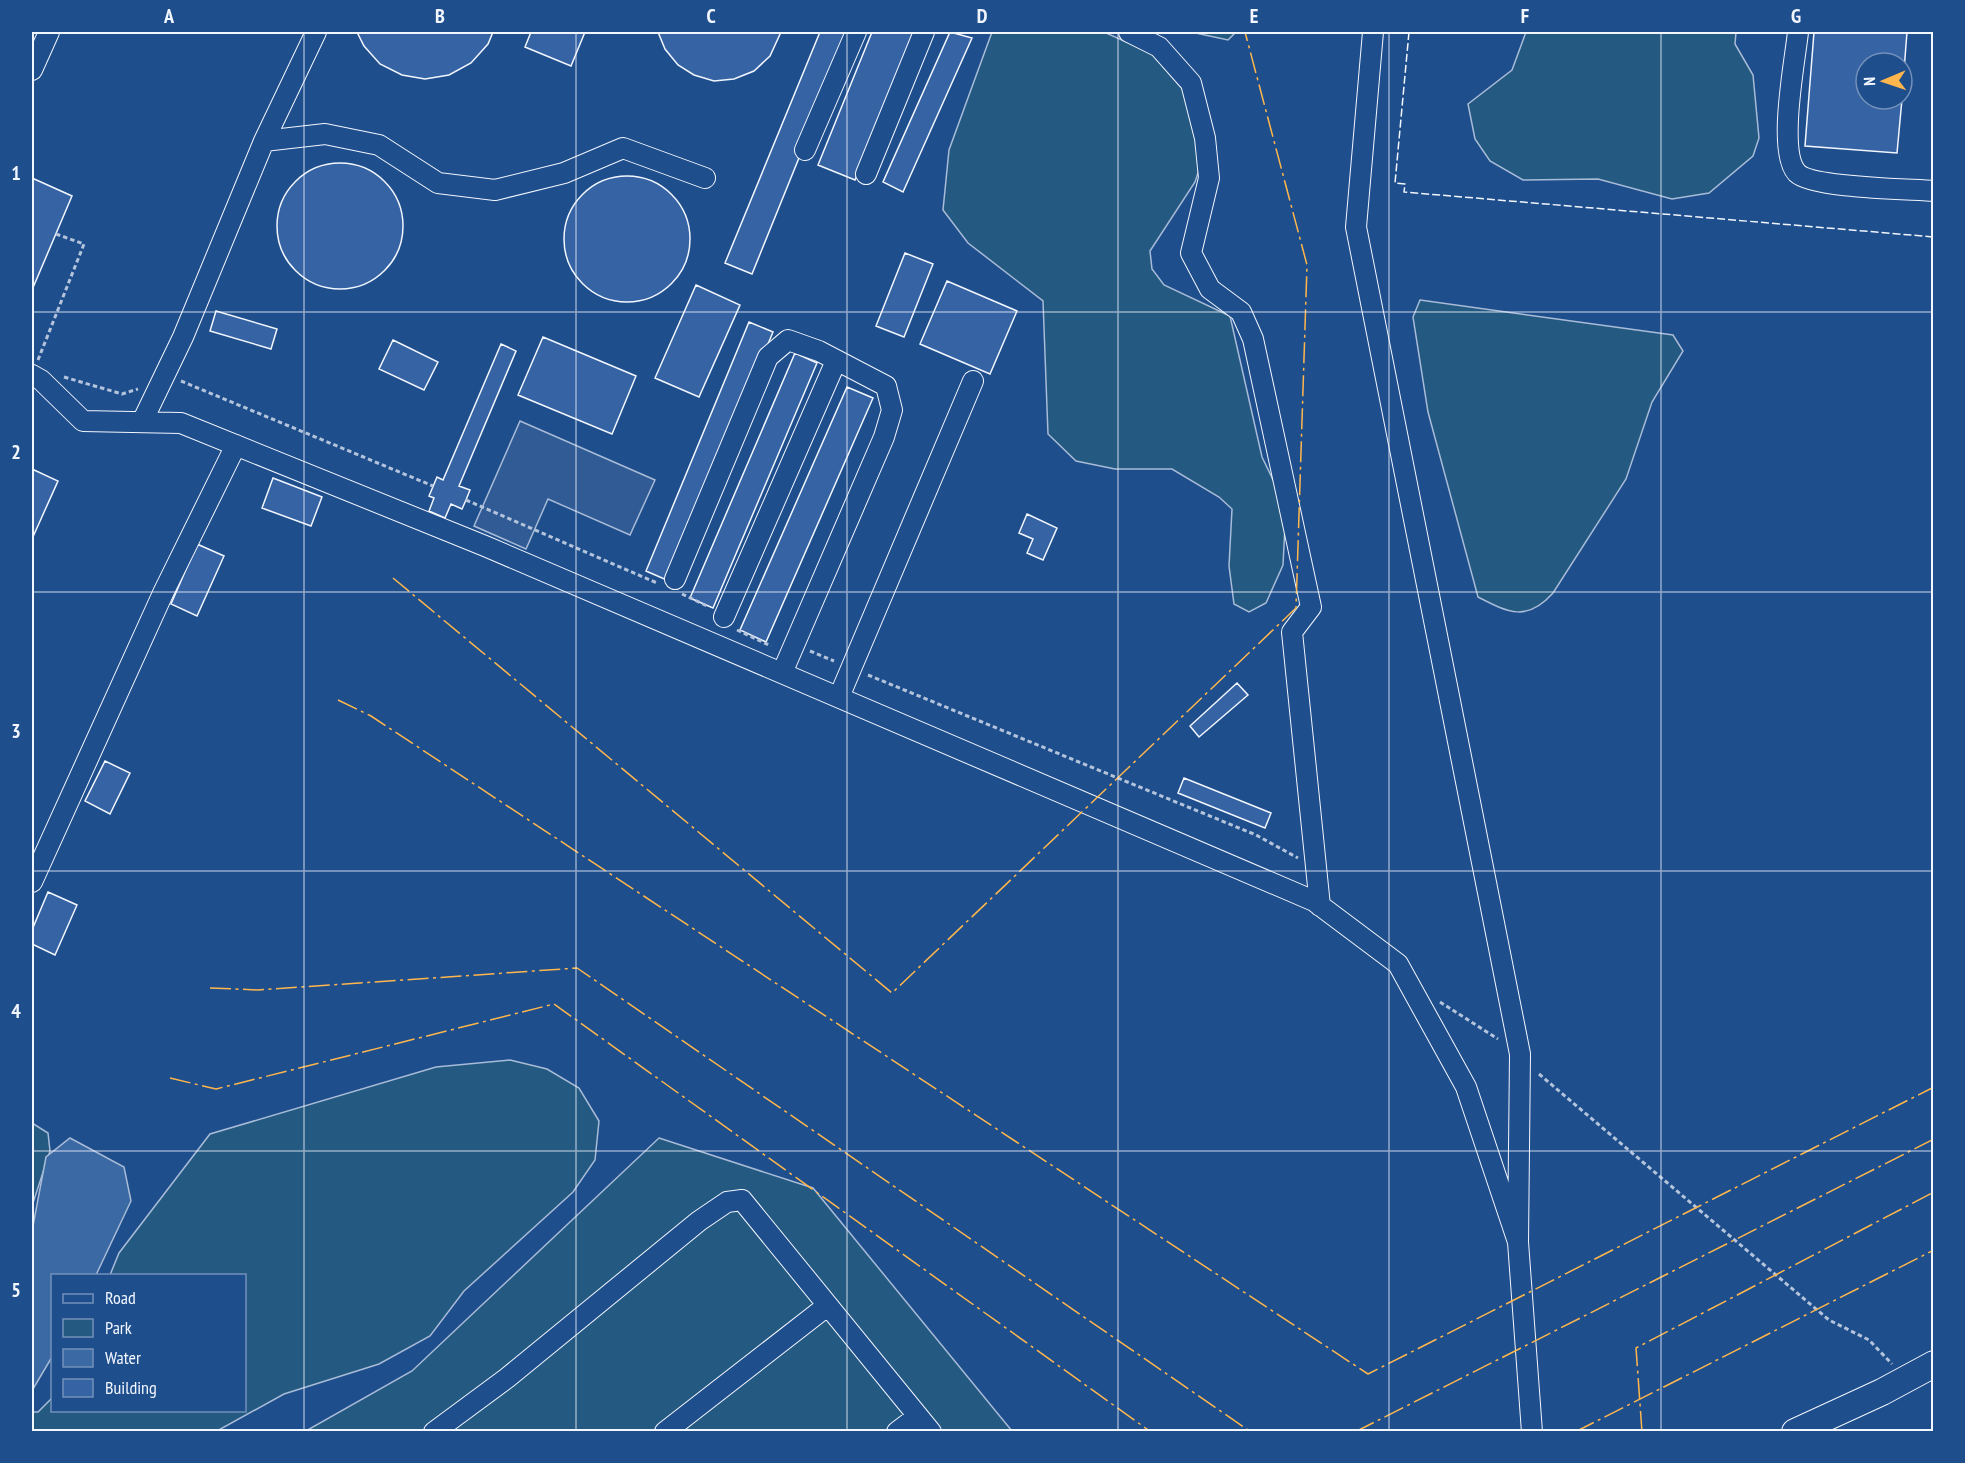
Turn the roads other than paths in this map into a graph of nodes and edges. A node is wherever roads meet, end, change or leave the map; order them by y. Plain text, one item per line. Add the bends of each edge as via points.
1 (49, 32) edge
2 (316, 32) edge
3 (856, 32) edge
4 (924, 32) edge
5 (1129, 32) edge
6 (1373, 32) edge
7 (1798, 32) edge
8 (32, 70) edge
9 (264, 141) junction
10 (805, 150) dead end
11 (867, 174) dead end
12 (705, 178) dead end
13 (1934, 191) edge
14 (836, 360) junction
15 (33, 371) edge
16 (973, 381) dead end
17 (142, 422) junction
18 (236, 445) junction
19 (671, 585) road end
20 (724, 617) road end
21 (782, 673) junction
22 (839, 697) junction
23 (32, 882) edge
24 (1320, 906) junction
25 (1518, 1242) junction
26 (827, 1306) junction
27 (1934, 1364) edge
28 (918, 1416) junction
29 (434, 1431) edge
30 (665, 1431) edge
31 (897, 1431) edge
32 (931, 1431) edge
33 (1532, 1431) edge
34 (1795, 1431) edge

1 - 8 street
2 - 9 street
3 - 10 street
4 - 11 street
5 - 24 street via 1159,47 1191,84 1205,138 1209,178 1191,252 1210,289 1241,312 1253,339 1311,607 1292,632
6 - 25 street via 1356,227 1520,1054
7 - 13 street via 1787,142 1790,162 1798,174 1818,182
9 - 12 street via 325,134 379,145 438,183 495,190 564,173 623,148
9 - 17 street via 183,337
14 - 19 street via 788,340 768,357
14 - 20 street
14 - 21 street via 886,386 892,410 884,437
15 - 17 street via 83,421
16 - 22 street
17 - 18 street via 181,423
18 - 21 street
18 - 23 street via 164,591
21 - 22 street
22 - 24 street
24 - 25 street via 1398,964 1466,1087
25 - 33 street
26 - 28 street
26 - 29 street via 742,1200 727,1202 507,1378
26 - 30 street
27 - 34 main road
28 - 31 street
28 - 32 street

